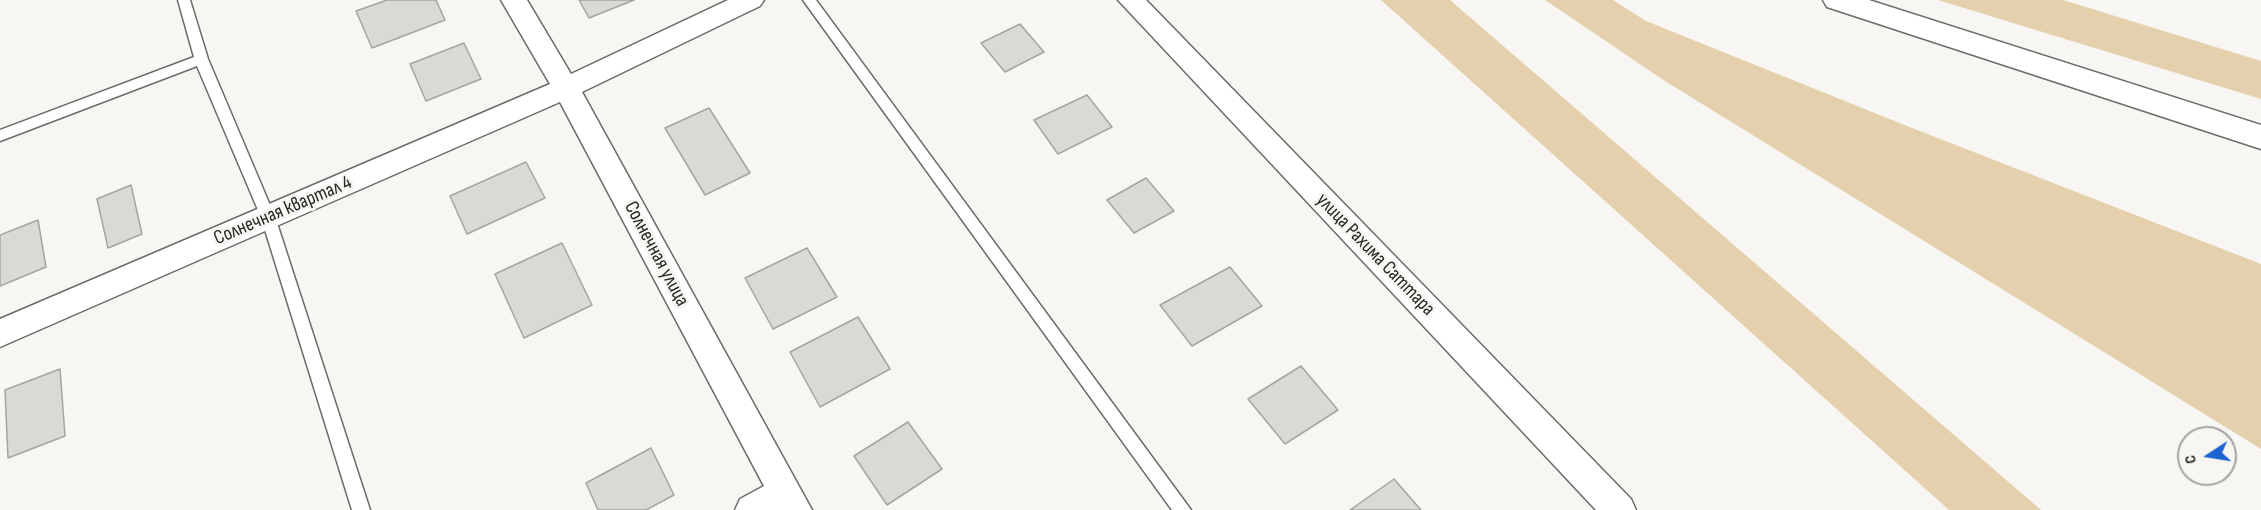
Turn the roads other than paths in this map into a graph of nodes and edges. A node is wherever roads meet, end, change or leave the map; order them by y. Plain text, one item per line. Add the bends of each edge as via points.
1 (184, 0) edge
2 (514, 0) edge
3 (752, 0) edge
4 (809, 0) edge
5 (1131, 0) edge
6 (1838, 0) edge
7 (201, 59) junction
8 (566, 88) junction
9 (0, 136) edge
10 (2261, 137) edge
11 (268, 217) junction
12 (0, 333) edge
13 (790, 501) edge
14 (361, 510) edge
15 (752, 510) edge
16 (1182, 510) edge
17 (1619, 510) edge

1 - 7 lane
2 - 8 street, Солнечная улица
3 - 8 street, Солнечная квартал 4
4 - 16 lane
5 - 17 street, улица Рахима Саттара
6 - 10 main road
7 - 9 lane
7 - 11 lane
8 - 11 street, Солнечная квартал 4
8 - 13 street, Солнечная улица
11 - 12 street, Солнечная квартал 4
11 - 14 lane
13 - 15 street

